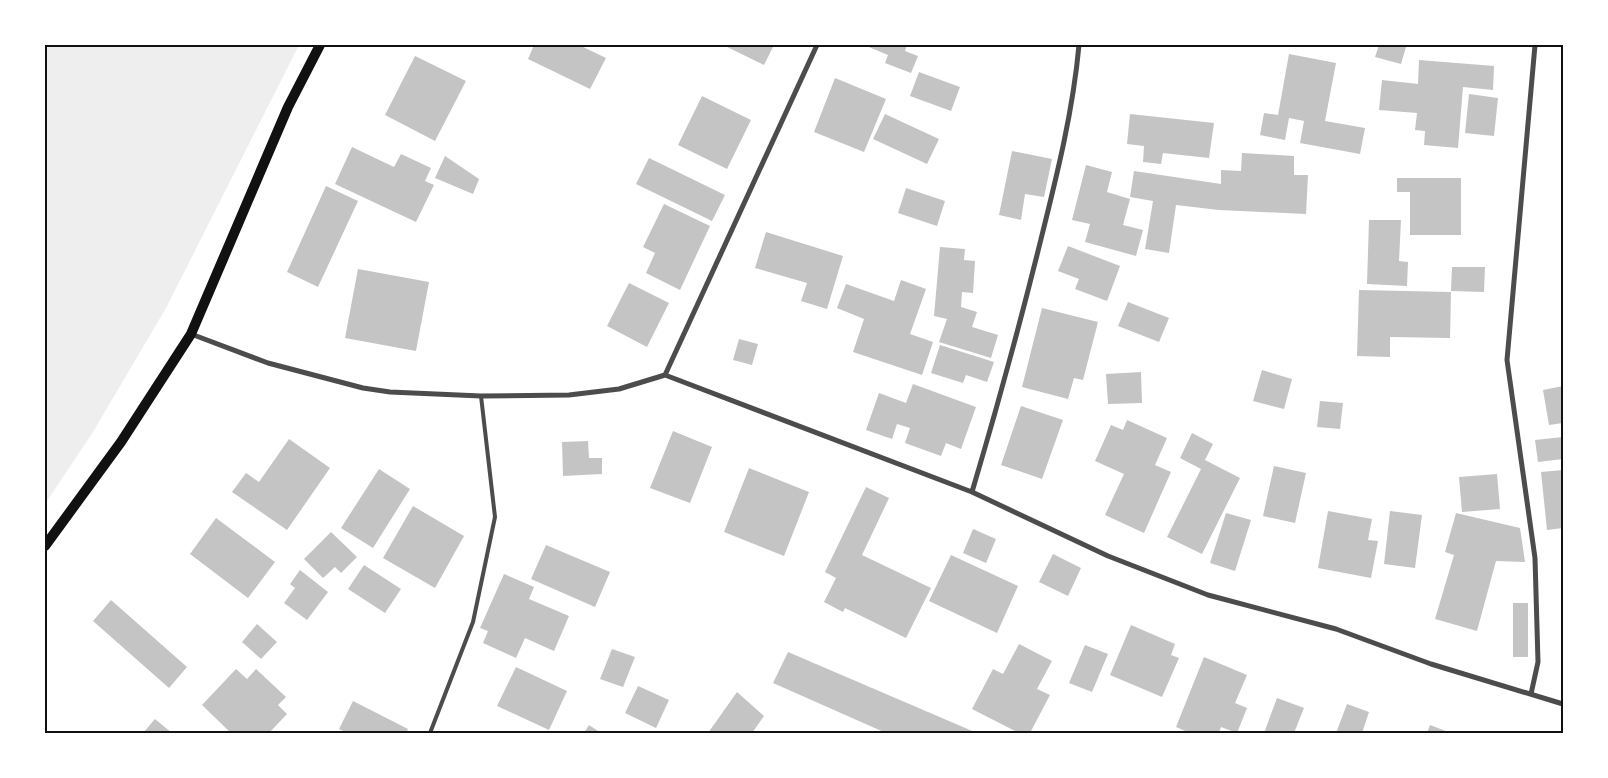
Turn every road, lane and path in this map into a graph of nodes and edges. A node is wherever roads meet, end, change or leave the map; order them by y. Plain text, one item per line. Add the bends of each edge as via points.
1 (320, 45) edge
2 (817, 45) edge
3 (1079, 45) edge
4 (1535, 45) edge
5 (191, 334) junction
6 (665, 375) junction
7 (481, 396) junction
8 (972, 492) junction
9 (45, 546) edge
10 (1531, 694) junction
11 (1563, 704) edge
12 (430, 733) edge

1 - 5 main road via 288,107
2 - 6 street
3 - 8 street via 1075,93 1054,188 1010,361
4 - 10 street via 1507,360 1535,558 1538,662
5 - 7 street via 268,363 363,388
5 - 9 main road via 120,442
6 - 7 street via 619,389 569,395
6 - 8 street
7 - 12 lane via 495,517 473,622
8 - 10 street via 1108,556 1208,595 1336,629 1431,664
10 - 11 street

